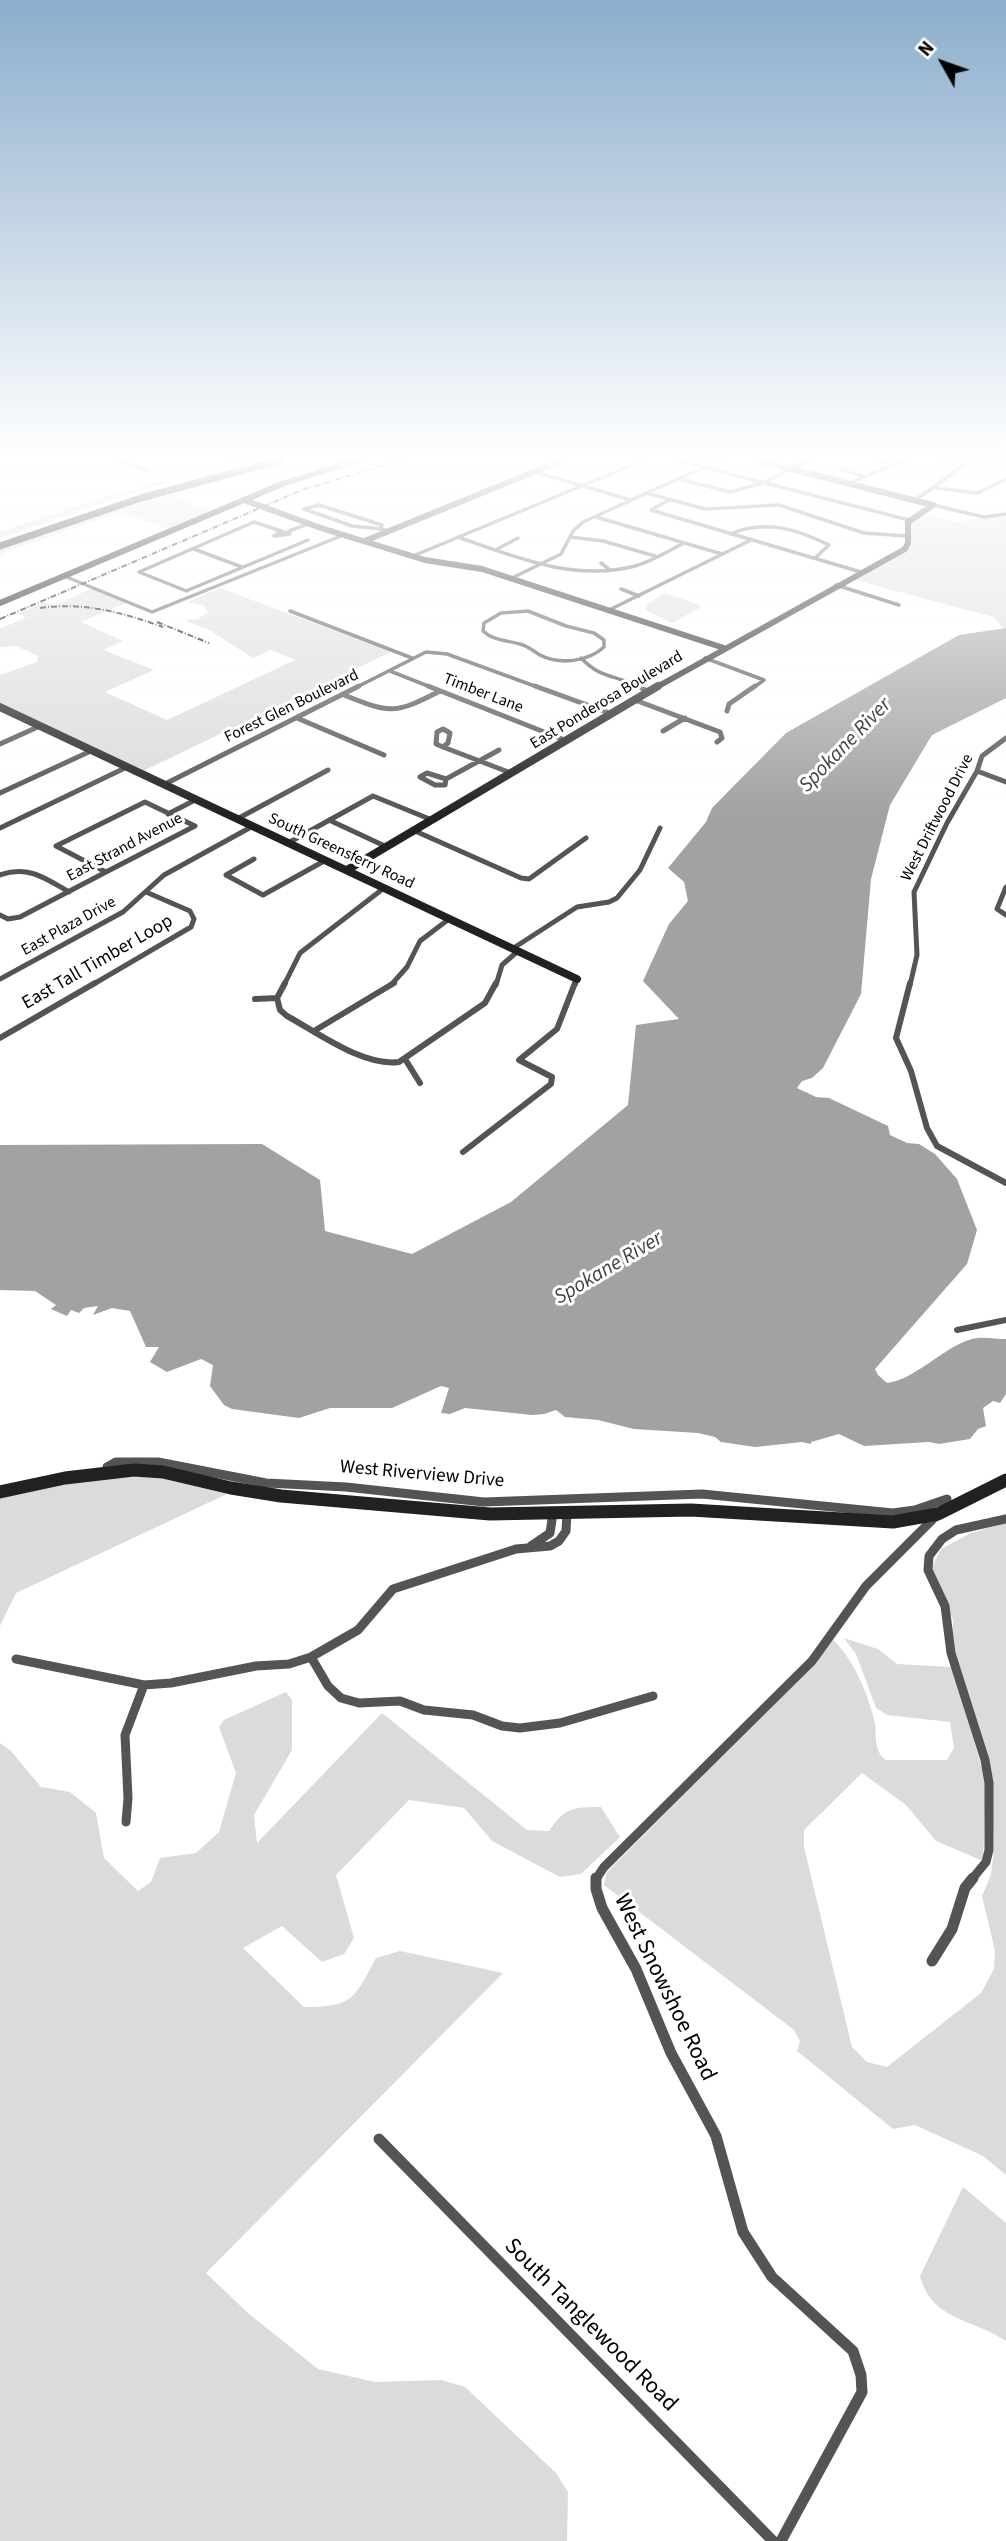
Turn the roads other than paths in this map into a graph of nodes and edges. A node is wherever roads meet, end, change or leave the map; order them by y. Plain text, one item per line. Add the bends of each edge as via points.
1 (58, 579) edge
2 (70, 579) edge
3 (155, 579) edge
4 (213, 579) edge
5 (237, 579) edge
6 (514, 579) edge
7 (674, 579) edge
8 (848, 579) edge
9 (836, 585) junction
10 (621, 589) dead end
11 (184, 590) junction
12 (196, 595) junction
13 (639, 596) junction
14 (0, 603) edge
15 (899, 604) dead end
16 (608, 610) junction
17 (290, 611) dead end
18 (724, 648) junction
19 (412, 658) junction
20 (581, 658) junction
21 (705, 659) junction
22 (390, 671) junction
23 (440, 691) junction
24 (649, 692) junction
25 (344, 695) junction
26 (635, 700) junction
27 (0, 708) edge
28 (727, 711) dead end
29 (612, 714) junction
30 (297, 718) junction
31 (685, 718) junction
32 (40, 726) junction
33 (663, 731) dead end
34 (1006, 738) edge
35 (567, 741) junction
36 (717, 742) dead end
37 (0, 744) edge
38 (442, 747) dead end
39 (93, 750) junction
40 (499, 750) dead end
41 (384, 755) dead end
42 (479, 761) junction
43 (127, 767) junction
44 (328, 770) dead end
45 (977, 771) junction
46 (511, 773) junction
47 (446, 779) junction
48 (1006, 782) edge
49 (165, 784) junction
50 (0, 793) edge
51 (197, 799) junction
52 (168, 814) junction
53 (237, 819) junction
54 (329, 820) junction
55 (432, 820) junction
56 (253, 826) junction
57 (0, 828) edge
58 (660, 828) dead end
59 (415, 831) junction
60 (586, 838) dead end
61 (288, 842) junction
62 (387, 847) junction
63 (254, 859) dead end
64 (326, 860) junction
65 (347, 870) junction
66 (107, 873) junction
67 (0, 875) edge
68 (1006, 887) edge
69 (384, 888) junction
70 (69, 892) junction
71 (146, 892) junction
72 (0, 915) edge
73 (1006, 915) edge
74 (449, 919) junction
75 (515, 950) junction
76 (0, 979) edge
77 (577, 979) joint
78 (277, 998) junction
79 (255, 999) dead end
80 (314, 1031) junction
81 (0, 1038) edge
82 (405, 1059) junction
83 (420, 1083) dead end
84 (463, 1152) dead end
85 (1006, 1183) edge
86 (1006, 1320) edge
87 (957, 1329) dead end
88 (107, 1473) junction
89 (1006, 1480) edge
90 (0, 1492) edge
91 (428, 1496) junction
92 (947, 1499) dead end
93 (419, 1508) junction
94 (827, 1512) junction
95 (553, 1513) junction
96 (567, 1513) junction
97 (937, 1514) junction
98 (1006, 1519) edge
99 (531, 1546) junction
100 (311, 1657) junction
101 (16, 1659) dead end
102 (144, 1685) junction
103 (653, 1696) dead end
104 (126, 1822) dead end
105 (933, 1961) dead end
106 (379, 2139) dead end
107 (773, 2541) edge
108 (781, 2541) edge

1 - 14 main road
2 - 12 street via 152,612
3 - 11 street
4 - 11 street
5 - 12 street
6 - 16 street
7 - 13 street
8 - 9 street, East Ponderosa Boulevard
9 - 15 street
9 - 18 street, East Ponderosa Boulevard
10 - 13 street
11 - 12 street
13 - 16 street
16 - 18 street
17 - 19 street
18 - 21 street, East Ponderosa Boulevard
19 - 22 street, Forest Glen Boulevard
19 - 29 street, Forest Glen Boulevard via 430,652 447,654
20 - 20 street via 603,649 602,637 543,614 497,614 482,626 491,637 524,645 545,657
20 - 24 street via 594,672 629,681
21 - 24 street, East Ponderosa Boulevard
21 - 28 street via 764,680 729,704
22 - 23 street, Timber Lane
22 - 25 street, Forest Glen Boulevard
23 - 25 street via 393,712
23 - 35 street, Timber Lane
24 - 26 street, East Ponderosa Boulevard
25 - 30 street, Forest Glen Boulevard
26 - 29 street, East Ponderosa Boulevard
26 - 31 street
27 - 32 street, South Greensferry Road
29 - 35 street, East Ponderosa Boulevard
30 - 41 street
30 - 49 street, Forest Glen Boulevard
31 - 33 street
31 - 36 street via 720,732 722,738
32 - 37 street
32 - 39 street, South Greensferry Road
34 - 45 street, West Driftwood Drive via 982,756
35 - 46 street, East Ponderosa Boulevard
38 - 42 street
39 - 43 street, South Greensferry Road
39 - 50 street
40 - 42 street
42 - 46 street
42 - 47 street
43 - 49 street, South Greensferry Road
43 - 57 street
44 - 53 street
45 - 48 street
45 - 85 street, West Driftwood Drive via 914,892 917,955 896,1038 937,1146
46 - 55 street, East Ponderosa Boulevard
47 - 47 street via 427,773 420,776 440,786 447,784
49 - 51 street, South Greensferry Road
51 - 52 street, East Strand Avenue
51 - 53 street, South Greensferry Road
52 - 66 street, East Strand Avenue via 195,826
52 - 66 street via 145,802 57,846
53 - 56 street, South Greensferry Road
54 - 55 street via 370,797
54 - 61 street
54 - 62 street
55 - 59 street, East Ponderosa Boulevard
56 - 61 street, South Greensferry Road
56 - 71 street, East Plaza Drive via 164,875
58 - 75 street via 643,864 617,898 579,905
59 - 60 street via 528,879
59 - 62 street, East Ponderosa Boulevard
61 - 64 street, South Greensferry Road
62 - 65 street, East Ponderosa Boulevard
63 - 64 street via 226,875 263,895
64 - 65 street, South Greensferry Road
65 - 69 street, South Greensferry Road
66 - 70 street, East Strand Avenue
67 - 70 street via 24,868
68 - 73 street via 996,909
69 - 74 street, South Greensferry Road
69 - 78 street via 300,953
70 - 72 street, East Strand Avenue via 15,919
71 - 76 street, East Plaza Drive via 123,912
71 - 81 street, East Tall Timber Loop via 190,911 191,926
74 - 75 street, South Greensferry Road
74 - 80 street via 420,941 404,974 389,987
75 - 77 street, South Greensferry Road
75 - 82 street via 502,965 485,1003
77 - 84 street via 557,1029 519,1060 552,1077 551,1084
78 - 79 street
78 - 80 street via 284,1014
80 - 82 street via 376,1062
82 - 83 street
86 - 87 street
88 - 90 street, West Riverview Drive
88 - 91 street, West Riverview Drive via 107,1467 116,1462 158,1462 266,1483
88 - 93 street, West Riverview Drive via 163,1472 256,1492
89 - 97 street, West Riverview Drive
91 - 93 street
91 - 94 street, West Riverview Drive via 484,1502 702,1494
92 - 94 street, West Riverview Drive via 893,1513
93 - 95 street, West Riverview Drive
94 - 96 street, West Riverview Drive
94 - 97 street, West Riverview Drive via 893,1522
95 - 96 street, West Riverview Drive
95 - 99 street via 550,1533
96 - 99 street via 566,1531 559,1541
97 - 108 street, West Snowshoe Road via 866,1586 812,1661 596,1878 602,1908 716,2136 743,2232 772,2277 853,2351 861,2375 862,2392
98 - 105 street via 956,1530 929,1556 928,1570 948,1620 951,1653 985,1760 989,1796 986,1862 965,1888 952,1929
99 - 100 street via 393,1589 358,1630
100 - 102 street
100 - 103 street via 341,1698 359,1703 400,1701 424,1710 472,1715 502,1726 560,1723
101 - 102 street
102 - 104 street via 125,1735
106 - 107 street, South Tanglewood Road

